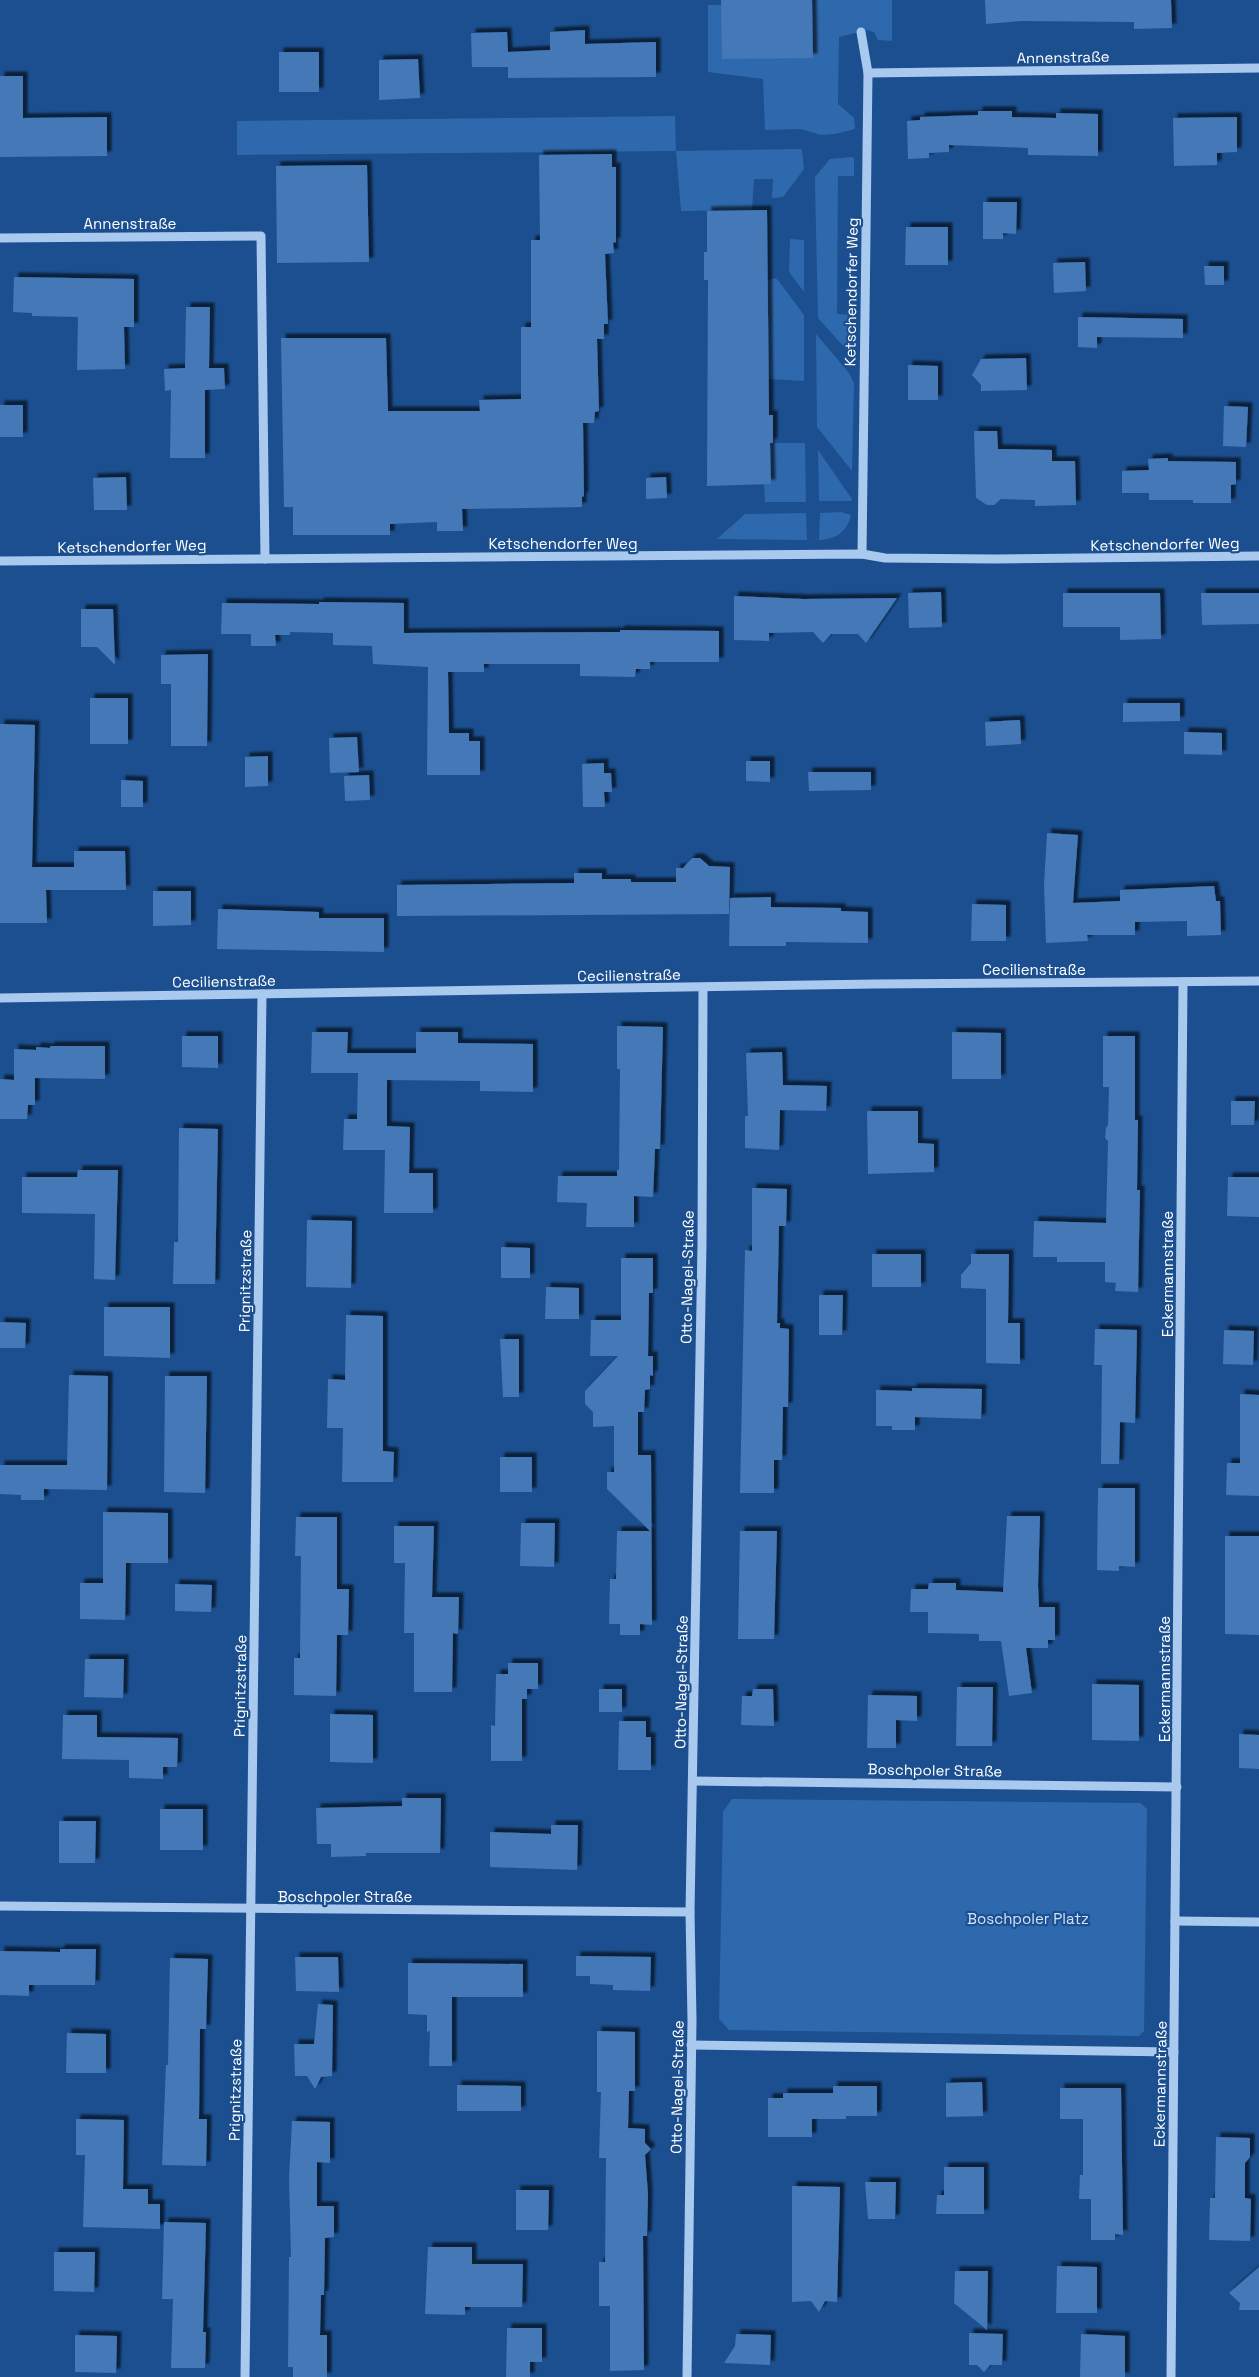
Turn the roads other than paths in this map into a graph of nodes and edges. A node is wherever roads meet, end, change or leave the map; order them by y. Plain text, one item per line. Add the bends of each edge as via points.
1 (861, 32) dead end
2 (1259, 68) edge
3 (868, 73) junction
4 (0, 238) edge
5 (862, 554) junction
6 (1259, 556) edge
7 (265, 558) junction
8 (0, 561) edge
9 (1259, 981) edge
10 (1183, 982) junction
11 (703, 988) junction
12 (262, 994) junction
13 (0, 998) edge
14 (693, 1781) junction
15 (1177, 1787) junction
16 (0, 1906) edge
17 (251, 1909) junction
18 (690, 1912) junction
19 (1175, 1921) junction
20 (1259, 1922) edge
21 (691, 2046) junction
22 (1174, 2052) junction
23 (245, 2377) edge
24 (688, 2377) edge
25 (1171, 2377) edge

1 - 3 street, Ketschendorfer Weg
2 - 3 street, Annenstraße
3 - 5 street, Ketschendorfer Weg
4 - 7 street, Annenstraße via 261,236
5 - 6 street, Ketschendorfer Weg via 885,558 995,559
5 - 7 street, Ketschendorfer Weg
7 - 8 street, Ketschendorfer Weg
9 - 10 street, Cecilienstraße
10 - 11 street, Cecilienstraße
10 - 15 street, Eckermannstraße
11 - 12 street, Cecilienstraße
11 - 14 street, Otto-Nagel-Straße
12 - 13 street, Cecilienstraße
12 - 17 street, Prignitzstraße
14 - 15 street, Boschpoler Straße
14 - 18 street, Otto-Nagel-Straße
15 - 19 street, Eckermannstraße
16 - 17 street, Boschpoler Straße
17 - 18 street, Boschpoler Straße
17 - 23 street, Prignitzstraße
18 - 21 street, Otto-Nagel-Straße
19 - 20 street
19 - 22 street, Eckermannstraße
21 - 22 street
21 - 24 street, Otto-Nagel-Straße
22 - 25 street, Eckermannstraße

